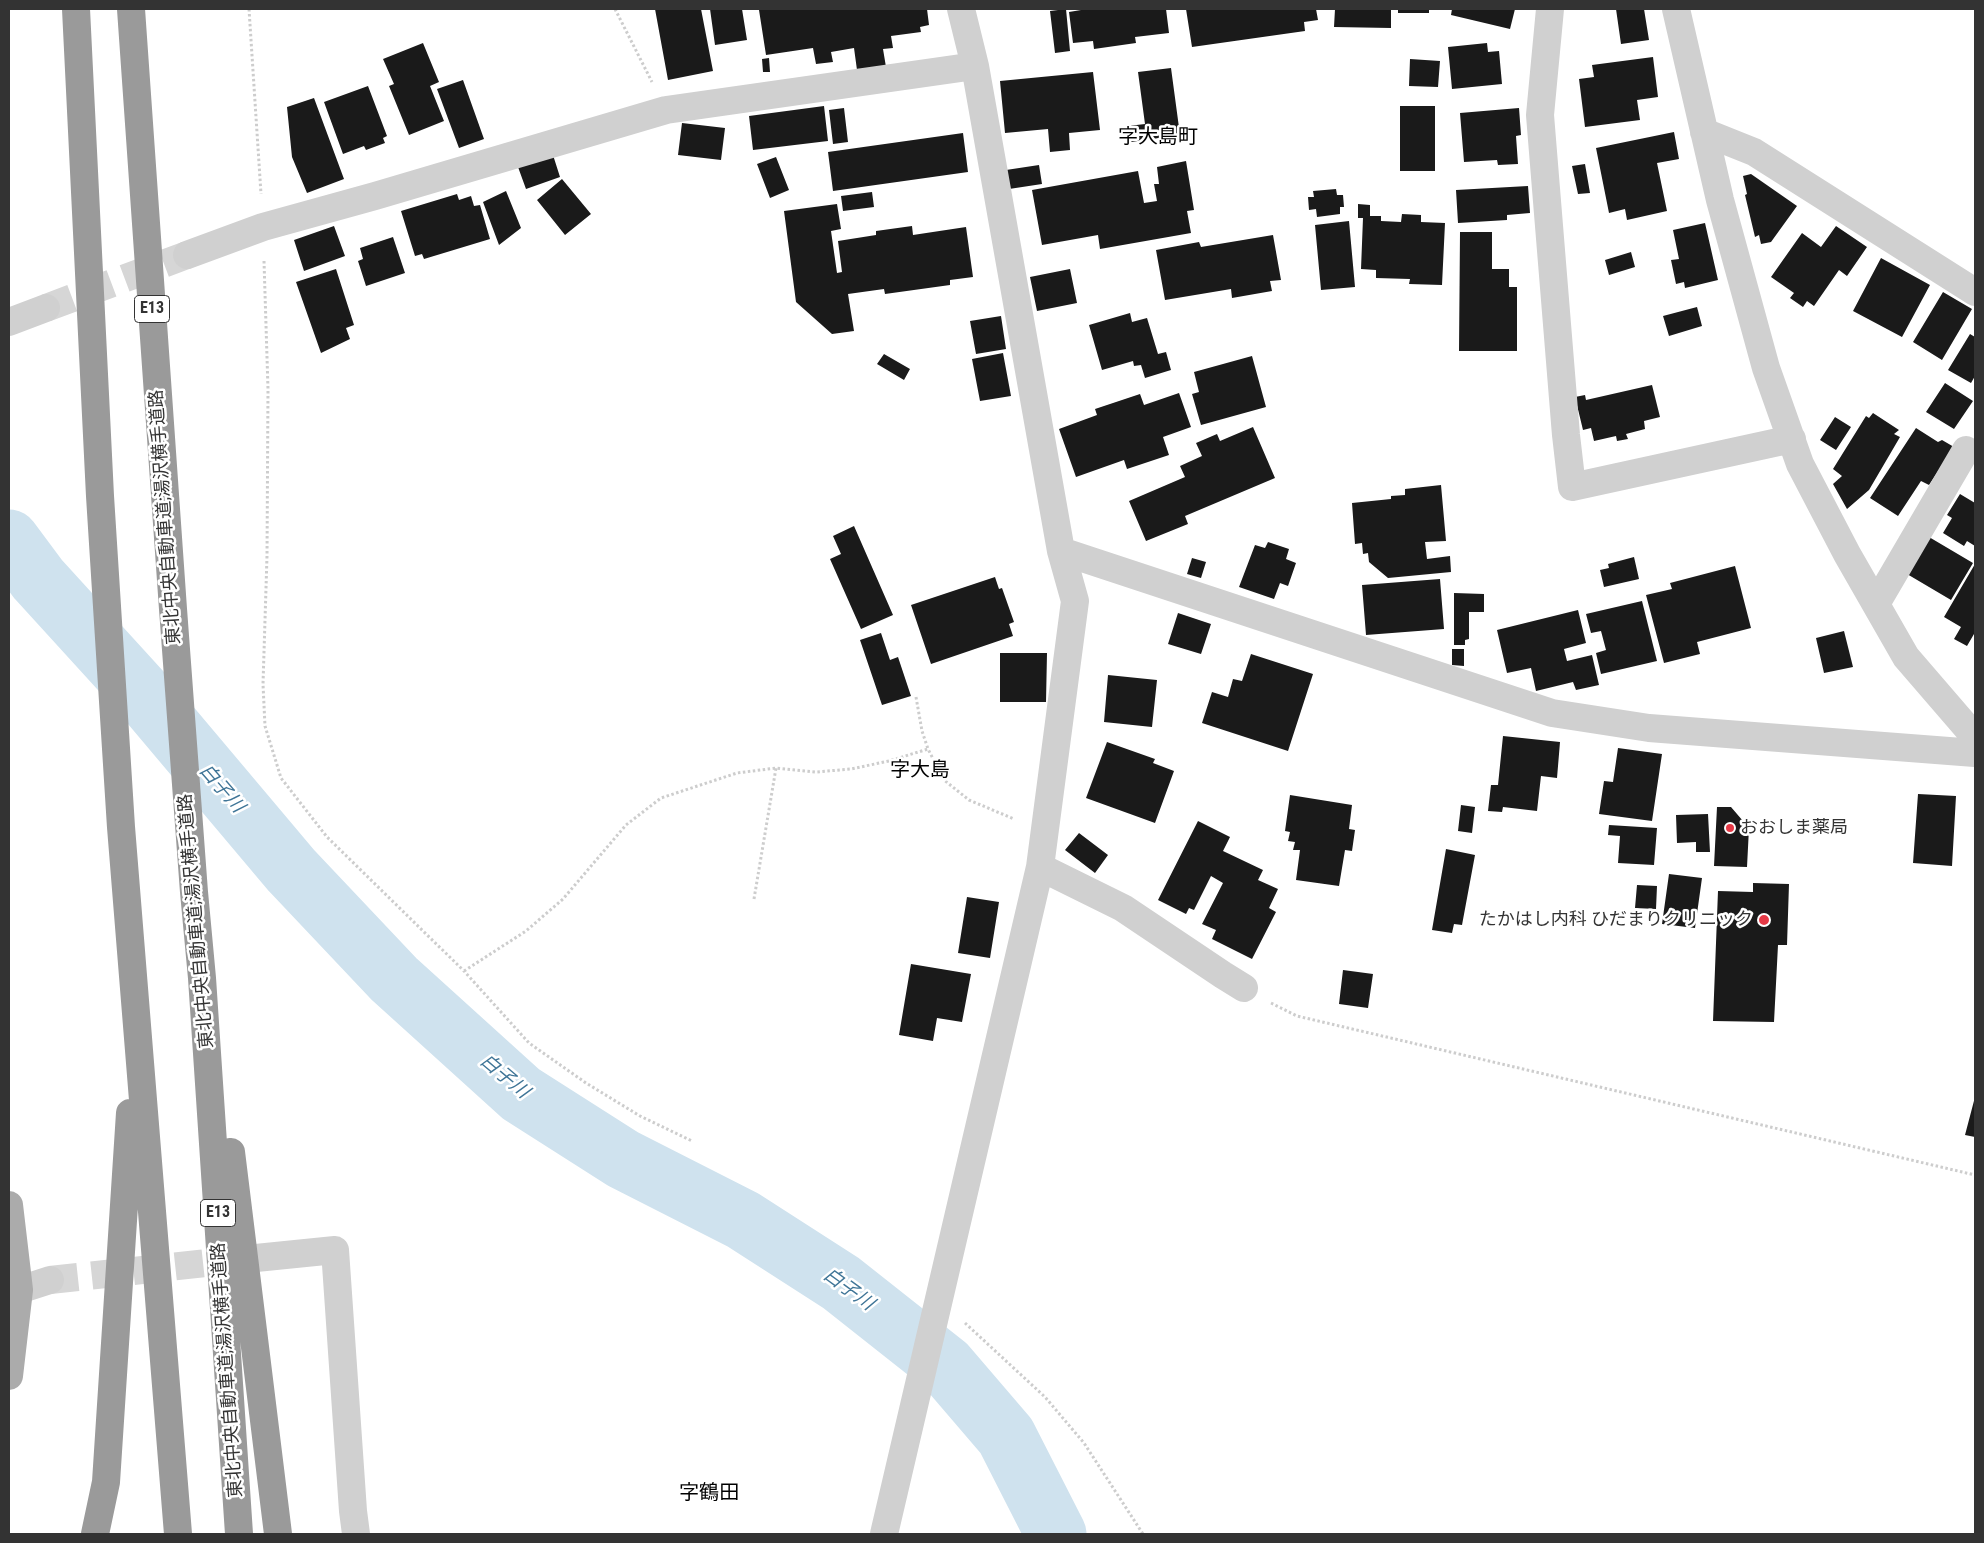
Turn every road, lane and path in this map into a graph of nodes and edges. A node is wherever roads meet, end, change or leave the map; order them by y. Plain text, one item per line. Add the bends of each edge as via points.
1 (76, 9) edge
2 (131, 9) edge
3 (250, 9) edge
4 (615, 9) edge
5 (961, 9) edge
6 (1550, 9) edge
7 (1676, 9) edge
8 (974, 66) junction
9 (666, 110) junction
10 (1704, 132) junction
11 (263, 227) junction
12 (187, 255) tunnel mouth
13 (1975, 292) edge
14 (46, 308) tunnel mouth
15 (9, 322) edge
16 (1792, 439) junction
17 (1966, 450) dead end
18 (1061, 551) junction
19 (1876, 604) junction
20 (916, 696) dead end
21 (1975, 737) edge
22 (928, 749) junction
23 (1975, 753) edge
24 (776, 768) junction
25 (1044, 834) junction
26 (1040, 867) junction
27 (754, 899) dead end
28 (464, 970) junction
29 (202, 978) junction
30 (1244, 988) joint
31 (136, 1017) junction
32 (692, 1141) dead end
33 (1975, 1175) edge
34 (9, 1205) edge
35 (246, 1259) tunnel mouth
36 (50, 1280) tunnel mouth
37 (19, 1290) junction
38 (938, 1305) junction
39 (9, 1376) edge
40 (95, 1534) edge
41 (178, 1534) edge
42 (240, 1534) edge
43 (278, 1534) edge
44 (356, 1534) edge
45 (884, 1534) edge
46 (1143, 1534) edge

1 - 31 highway via 100,496
2 - 29 highway, 東北中央自動車道;湯沢横手道路 / E13 via 172,609
3 - 11 path
4 - 9 path
5 - 8 street
6 - 16 street via 1540,114 1572,487
7 - 10 street
8 - 9 street
8 - 18 street
9 - 11 street
10 - 13 street via 1754,152
10 - 16 street via 1766,368
11 - 12 street
11 - 28 path via 268,389 265,726 281,778 327,837
14 - 15 street
16 - 19 street via 1800,464
17 - 19 street
18 - 23 street via 1552,713 1649,728
18 - 25 street via 1076,601
19 - 21 street via 1906,657
20 - 22 path
22 - 24 path via 851,768 816,772
22 - 25 path via 944,780 969,800
24 - 27 path
24 - 28 path via 737,773 661,798 626,825 570,892 541,918
25 - 26 street
26 - 30 street via 1123,908
26 - 38 street
28 - 32 path via 529,1043 632,1111
29 - 42 highway, 東北中央自動車道;湯沢横手道路 / E13
29 - 43 highway via 226,1112
30 - 33 path via 1297,1016
31 - 40 highway via 106,1482
31 - 41 highway
34 - 37 main road
35 - 44 street via 335,1250
36 - 37 street
37 - 39 main road
38 - 45 street
38 - 46 path via 1045,1397 1084,1442

